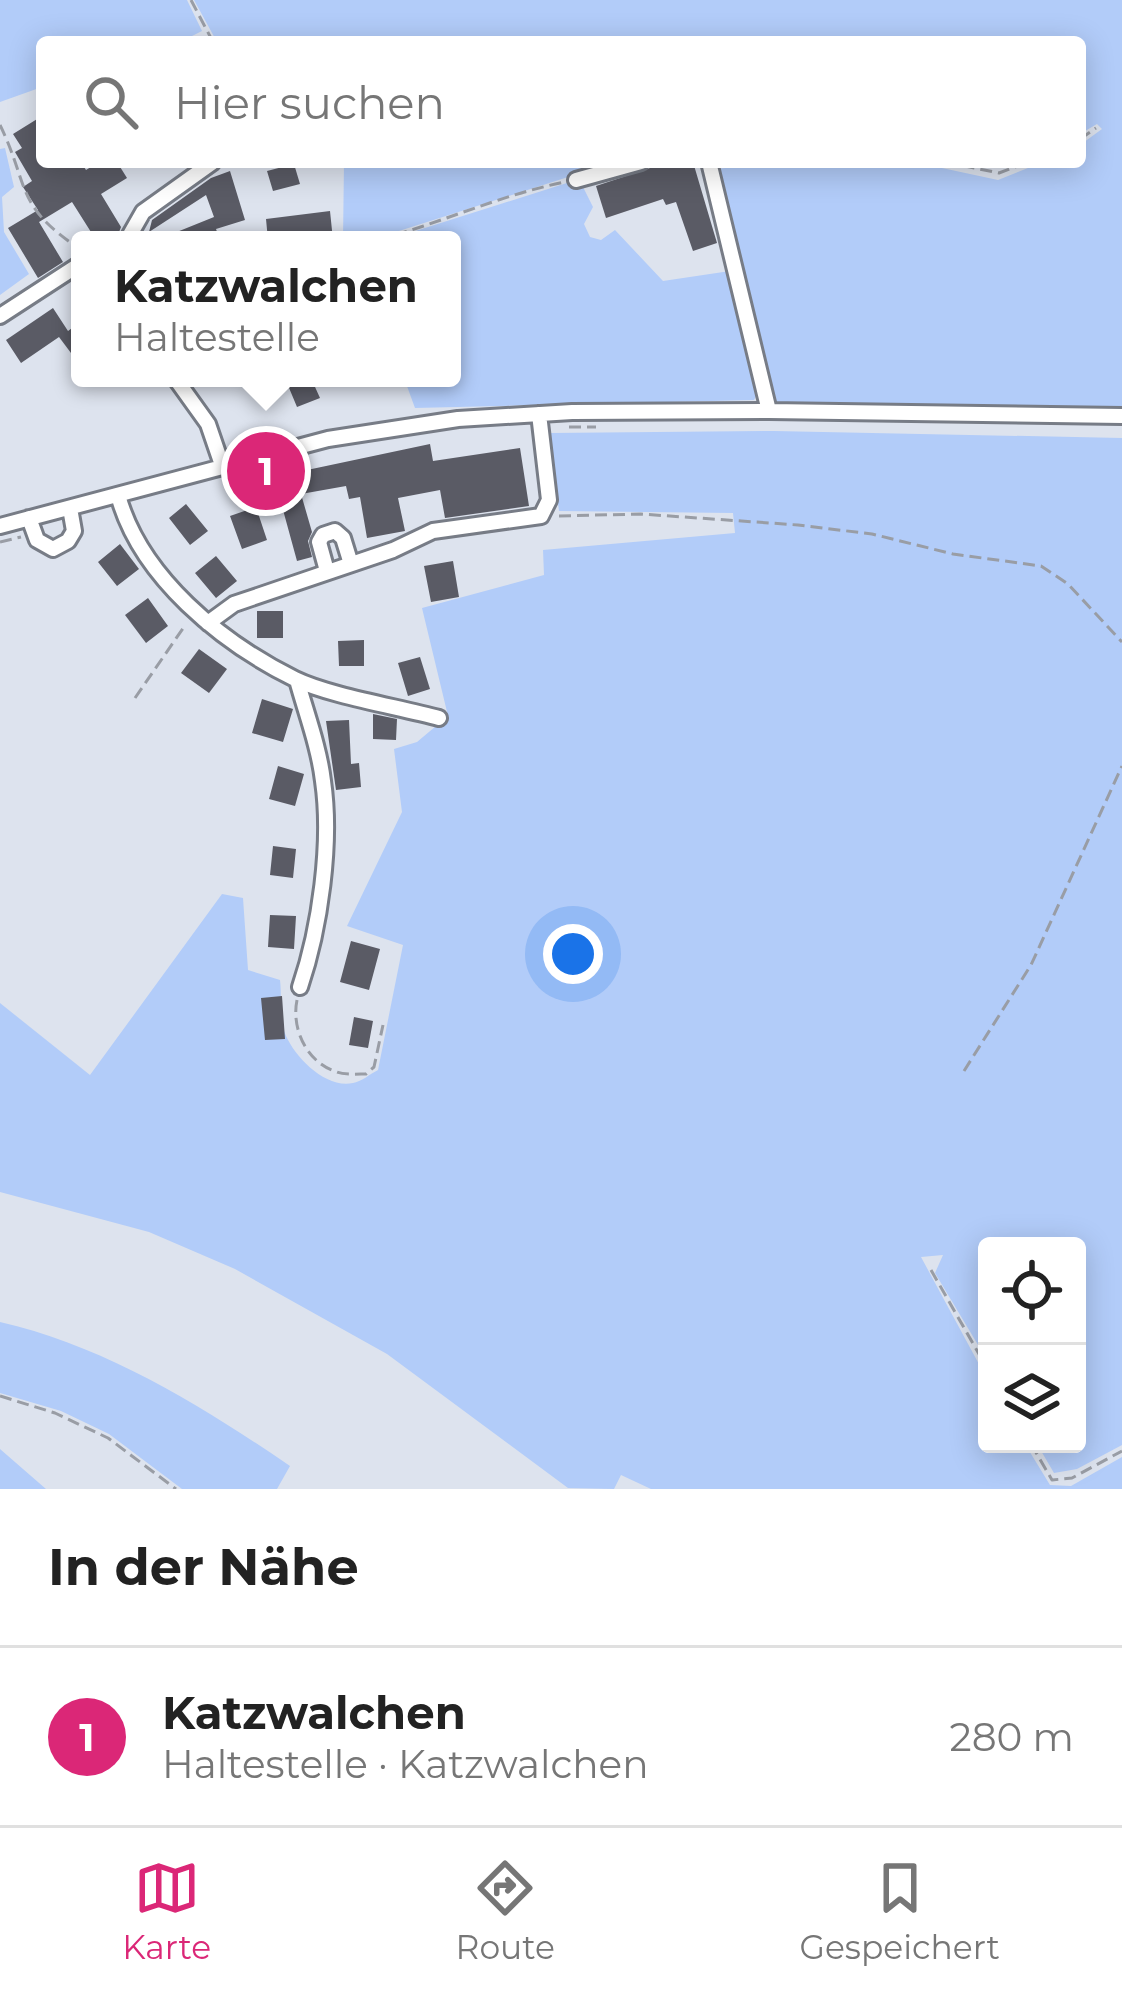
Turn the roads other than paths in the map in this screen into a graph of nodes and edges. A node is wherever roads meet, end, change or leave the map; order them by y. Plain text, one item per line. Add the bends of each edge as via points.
1 (205, 168) edge
2 (619, 168) edge
3 (710, 168) edge
4 (576, 180) road end
5 (132, 231) edge
6 (71, 270) edge
7 (0, 316) edge
8 (182, 387) edge
9 (769, 411) junction
10 (539, 414) junction
11 (1122, 416) edge
12 (221, 465) junction
13 (118, 495) junction
14 (70, 508) junction
15 (29, 518) junction
16 (0, 526) edge
17 (351, 564) junction
18 (327, 571) junction
19 (208, 623) junction
20 (297, 680) junction
21 (440, 718) dead end
22 (300, 987) road end

1 - 5 street via 143,212
2 - 4 street
3 - 9 street
6 - 7 street
8 - 12 street via 208,424
9 - 10 street
9 - 11 street
10 - 12 street via 377,429
10 - 17 street via 546,509 531,519 434,531
12 - 13 street
13 - 14 street
13 - 19 street via 154,566
14 - 15 street
14 - 15 street via 74,531 52,549 37,540
15 - 16 street
17 - 18 street
17 - 18 street via 335,531 320,542
18 - 19 street via 234,604
19 - 20 street
20 - 21 street
20 - 22 street via 323,781 315,943

